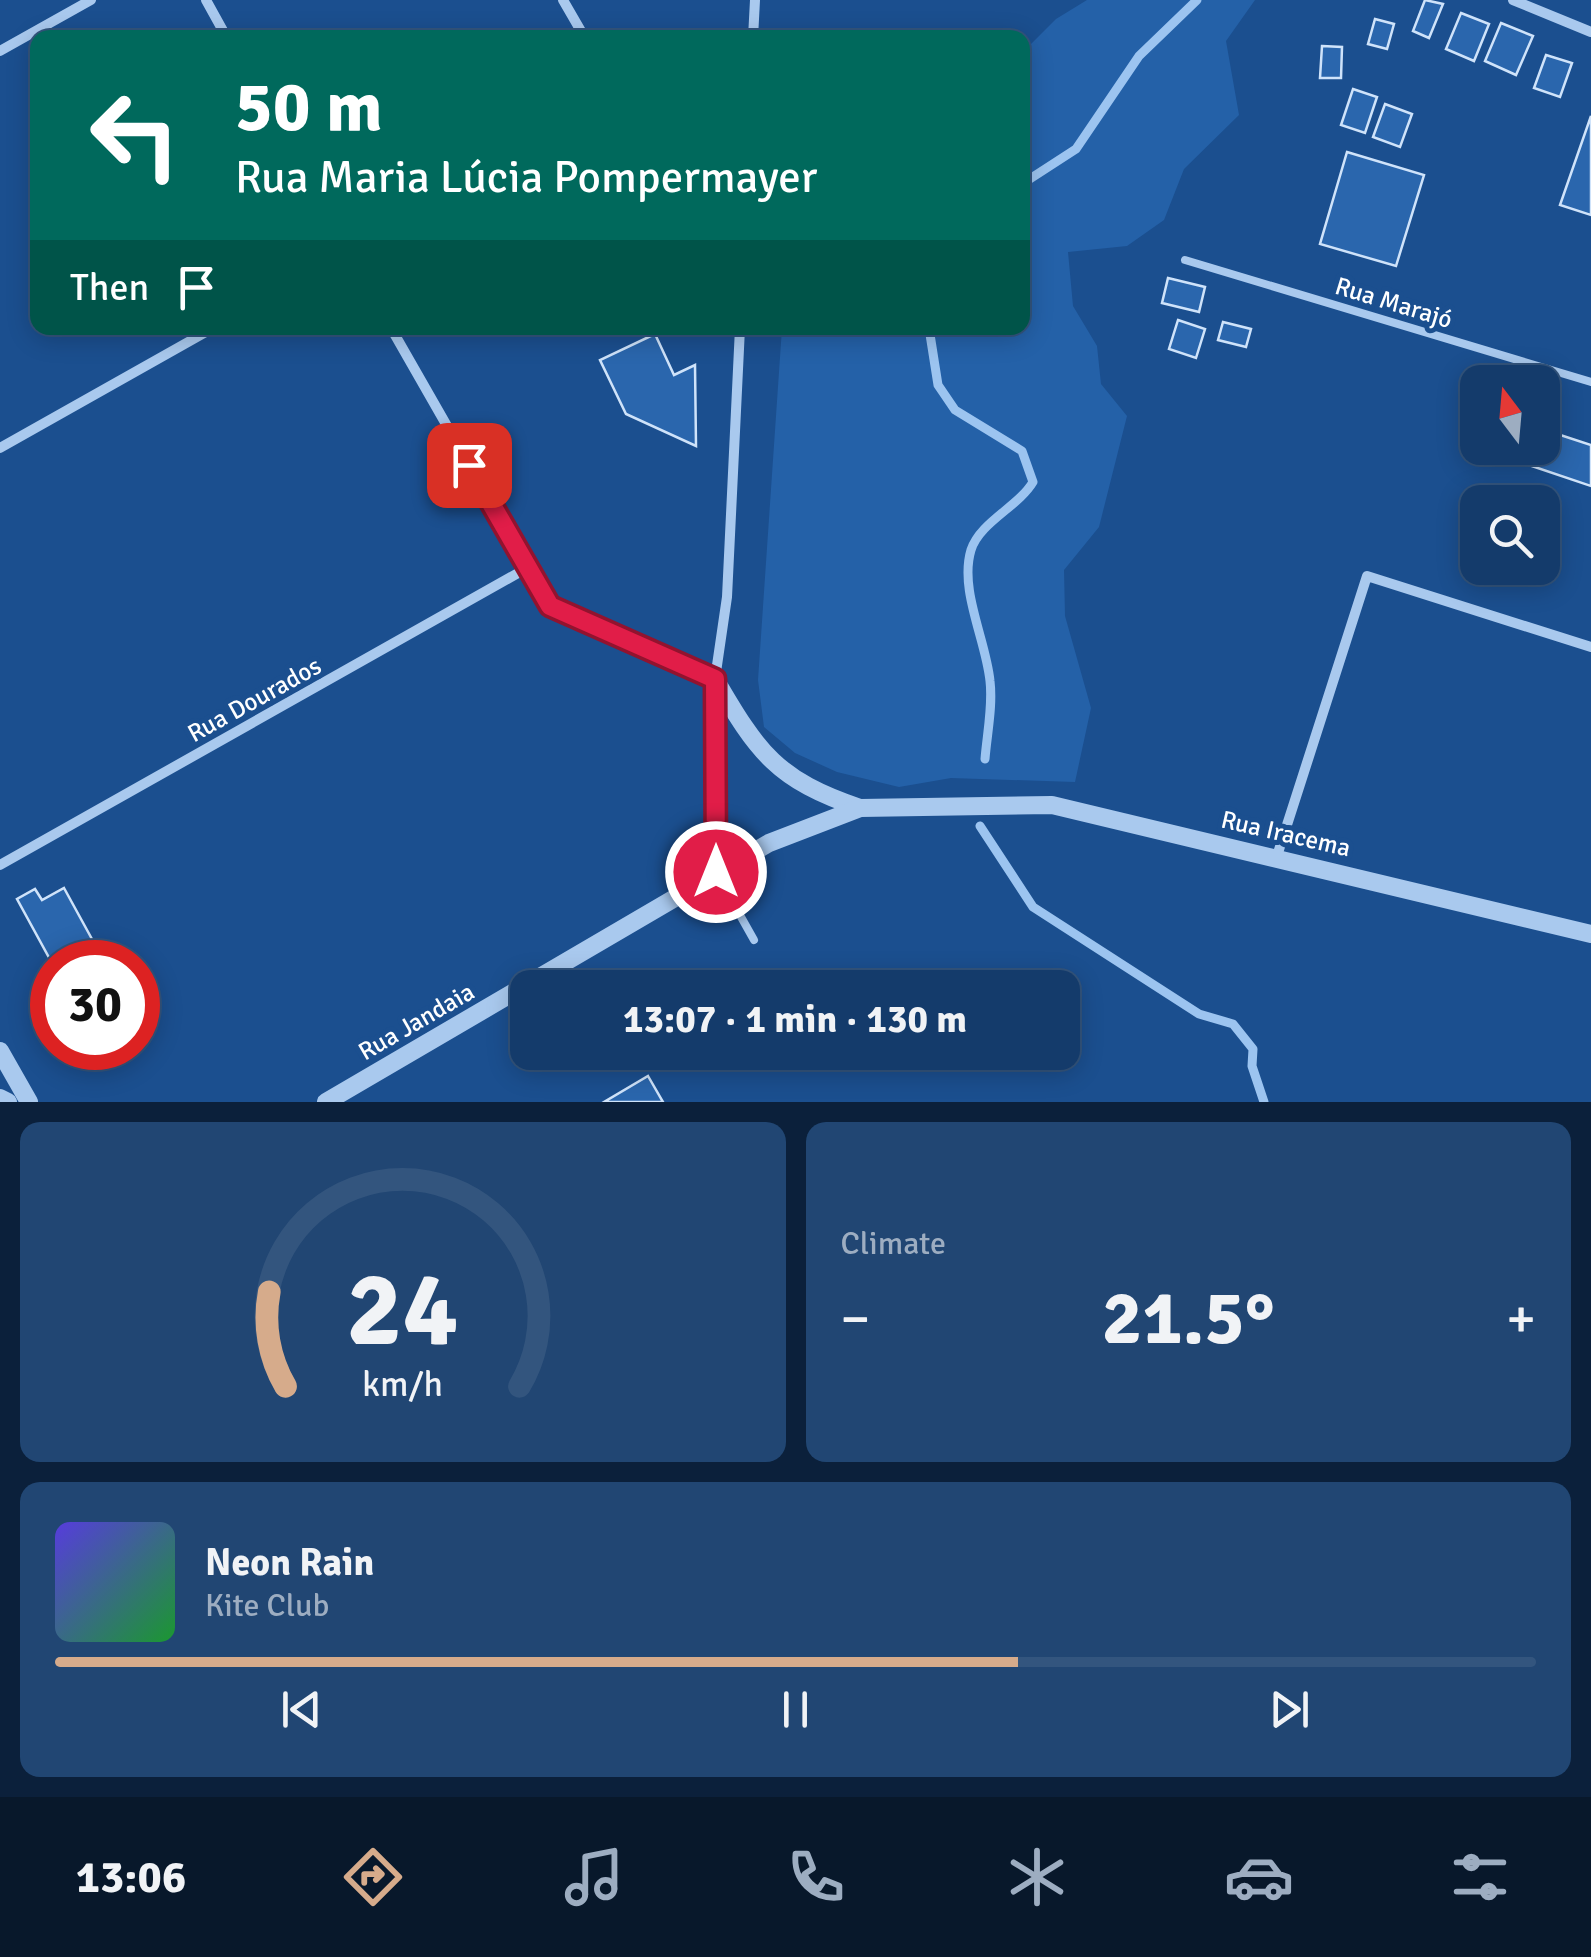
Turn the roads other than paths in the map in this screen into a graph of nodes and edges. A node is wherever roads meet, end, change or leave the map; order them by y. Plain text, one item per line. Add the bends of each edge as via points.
1 (91, 0) edge
2 (206, 0) edge
3 (562, 0) edge
4 (754, 0) edge
5 (1513, 0) edge
6 (37, 30) edge
7 (223, 30) edge
8 (580, 30) edge
9 (753, 30) edge
10 (1591, 32) edge
11 (30, 34) edge
12 (0, 51) edge
13 (1184, 260) dead end
14 (201, 335) edge
15 (395, 335) edge
16 (740, 335) edge
17 (1591, 382) edge
18 (0, 448) edge
19 (527, 568) junction
20 (1591, 647) edge
21 (715, 679) junction
22 (966, 804) joint
23 (860, 808) junction
24 (1277, 856) junction
25 (0, 865) edge
26 (716, 872) junction
27 (1591, 934) edge
28 (754, 940) dead end
29 (0, 1051) edge
30 (0, 1098) edge
31 (8, 1102) edge
32 (30, 1102) edge
33 (326, 1102) edge

1 - 6 street
2 - 7 street
3 - 8 street
4 - 9 street
5 - 10 street
11 - 12 street
13 - 17 lane, Rua Marajó
14 - 18 street
15 - 19 street
16 - 21 street via 727,597
19 - 21 street via 550,606
19 - 25 street, Rua Dourados
20 - 24 street via 1366,576
21 - 23 street via 752,744 799,784
21 - 26 street
22 - 23 street, Rua Jandaia
22 - 24 street, Rua Iracema via 1052,804
23 - 26 street, Rua Jandaia
24 - 27 street, Rua Iracema
26 - 28 lane
26 - 33 street, Rua Jandaia
29 - 32 street
30 - 31 street

